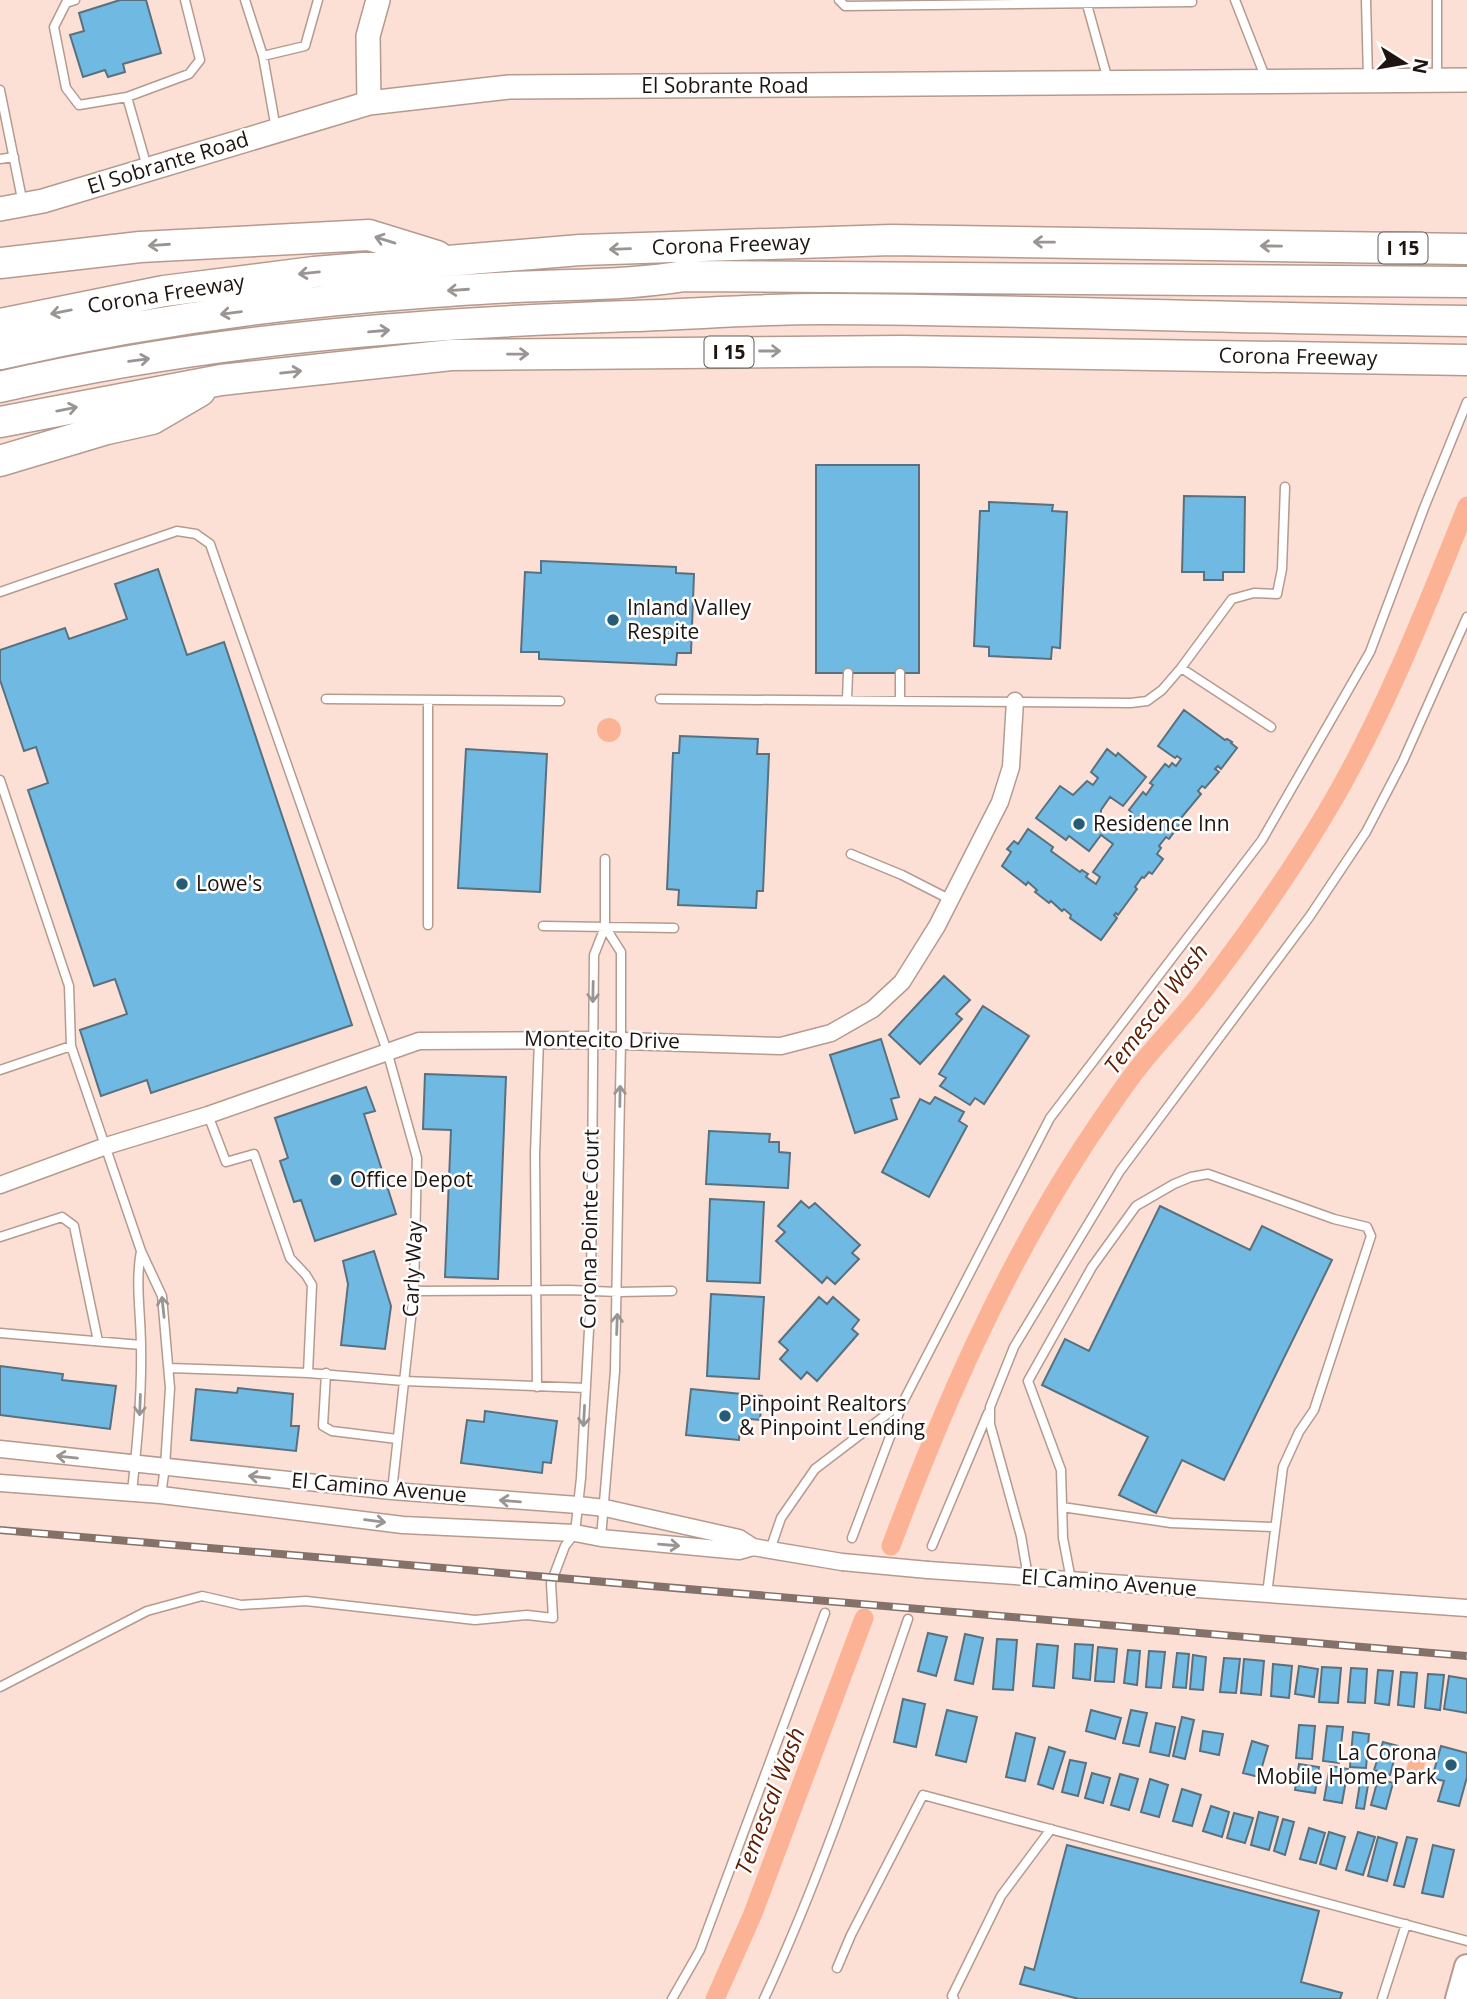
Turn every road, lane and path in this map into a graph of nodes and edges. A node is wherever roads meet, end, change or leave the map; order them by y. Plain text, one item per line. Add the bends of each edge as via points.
1 (75, 0) edge
2 (185, 0) edge
3 (245, 0) edge
4 (318, 0) edge
5 (378, 0) edge
6 (839, 0) edge
7 (1248, 0) edge
8 (1366, 0) edge
9 (1437, 0) edge
10 (1236, 1) edge
11 (1087, 2) edge
12 (1192, 2) dead end
13 (263, 56) junction
14 (1437, 80) junction
15 (1467, 80) edge
16 (1267, 81) junction
17 (1368, 81) junction
18 (1109, 83) junction
19 (0, 90) edge
20 (127, 97) junction
21 (369, 103) junction
22 (276, 131) junction
23 (14, 157) junction
24 (0, 159) edge
25 (147, 170) junction
26 (23, 205) junction
27 (0, 209) edge
28 (1467, 248) edge
29 (450, 260) junction
30 (0, 263) edge
31 (648, 282) junction
32 (1467, 282) edge
33 (1467, 301) edge
34 (0, 324) edge
35 (1465, 345) edge
36 (0, 354) edge
37 (220, 380) junction
38 (0, 387) edge
39 (1467, 402) edge
40 (0, 422) edge
41 (0, 461) edge
42 (1284, 487) dead end
43 (0, 592) edge
44 (1467, 617) edge
45 (1181, 668) junction
46 (848, 673) dead end
47 (900, 673) dead end
48 (326, 699) dead end
49 (660, 699) dead end
50 (429, 700) junction
51 (847, 700) junction
52 (560, 701) dead end
53 (900, 701) junction
54 (1015, 701) junction
55 (1271, 727) dead end
56 (0, 780) edge
57 (851, 854) dead end
58 (605, 859) dead end
59 (951, 900) junction
60 (428, 925) dead end
61 (543, 926) dead end
62 (605, 927) junction
63 (674, 928) dead end
64 (539, 1039) junction
65 (593, 1040) junction
66 (621, 1040) junction
67 (71, 1046) junction
68 (387, 1051) junction
69 (0, 1070) edge
70 (208, 1115) junction
71 (106, 1146) junction
72 (0, 1185) edge
73 (0, 1236) edge
74 (141, 1251) junction
75 (535, 1290) junction
76 (414, 1291) junction
77 (672, 1291) dead end
78 (591, 1292) junction
79 (618, 1293) junction
80 (0, 1333) edge
81 (98, 1341) junction
82 (141, 1345) junction
83 (170, 1368) junction
84 (308, 1373) junction
85 (327, 1373) junction
86 (404, 1381) junction
87 (537, 1387) junction
88 (586, 1388) junction
89 (903, 1402) junction
90 (990, 1407) junction
91 (397, 1439) junction
92 (0, 1449) edge
93 (135, 1464) junction
94 (165, 1467) junction
95 (0, 1483) edge
96 (392, 1491) junction
97 (132, 1492) junction
98 (161, 1495) junction
99 (578, 1505) junction
100 (1062, 1507) junction
101 (605, 1508) junction
102 (1275, 1527) junction
103 (575, 1534) junction
104 (601, 1538) junction
105 (852, 1538) dead end
106 (932, 1546) dead end
107 (752, 1547) junction
108 (770, 1550) junction
109 (1028, 1577) junction
110 (1071, 1580) junction
111 (1266, 1594) junction
112 (1467, 1608) edge
113 (825, 1613) dead end
114 (908, 1619) dead end
115 (0, 1687) edge
116 (1051, 1829) junction
117 (1406, 1924) junction
118 (1467, 1941) edge
119 (1467, 1967) edge
120 (837, 1968) dead end
121 (672, 1999) edge
122 (764, 1999) edge
123 (954, 1999) edge
124 (1382, 1999) edge
125 (1458, 1999) edge

1 - 20 lane via 66,3 54,27 66,88 79,105
2 - 20 lane via 200,60 189,74
3 - 13 lane
4 - 13 lane via 305,46
5 - 21 street via 368,36
6 - 11 lane via 845,6
7 - 10 lane
8 - 17 lane
9 - 14 lane
10 - 16 lane
11 - 12 lane
11 - 18 lane
13 - 22 lane
14 - 15 street, El Sobrante Road
14 - 17 street, El Sobrante Road
16 - 17 street, El Sobrante Road
16 - 18 street, El Sobrante Road
18 - 21 street, El Sobrante Road via 509,87
19 - 23 lane
20 - 25 lane
21 - 22 street, El Sobrante Road
22 - 25 street, El Sobrante Road
23 - 24 lane
23 - 26 lane
25 - 26 street, El Sobrante Road
26 - 27 street, El Sobrante Road
28 -> 29 highway, Corona Freeway / I 15 via 891,240 580,250
29 -> 30 highway via 369,235 140,247
29 -> 34 highway, Corona Freeway / I 15 via 164,291
31 - 32 highway via 684,276
31 - 33 highway via 699,290
31 -> 36 highway via 502,287 293,305 75,337
37 -> 35 highway, Corona Freeway / I 15 via 452,355
38 -> 35 highway via 99,366 262,341 497,321 653,316 692,323
40 -> 37 highway, Corona Freeway / I 15
37 - 41 highway via 152,419
39 - 89 lane via 1370,652 1262,840 1050,1118
42 - 45 lane via 1277,594 1254,593 1232,599
43 - 68 lane, Carly Way via 177,531 196,534 210,544
44 - 90 lane via 1366,832 1310,916 1120,1171 1014,1347
45 - 54 lane via 1147,701
45 - 55 lane
46 - 51 lane
47 - 53 lane
48 - 50 lane
49 - 51 lane
50 - 52 lane
50 - 60 lane
51 - 53 lane
53 - 54 lane
54 - 59 street, Montecito Drive via 1011,767 1000,802
56 - 67 lane via 69,986
57 - 59 lane
58 - 62 lane
59 - 66 street, Montecito Drive via 902,982 873,1009 831,1033 781,1046
61 - 62 lane
62 - 63 lane
62 -> 65 lane, Corona Pointe Court via 594,955
62 - 66 lane, Corona Pointe Court via 621,952
64 - 65 street, Montecito Drive
64 - 68 street, Montecito Drive via 419,1041
64 - 75 lane
65 - 66 street, Montecito Drive
65 - 78 lane, Corona Pointe Court
79 -> 66 lane, Corona Pointe Court
67 - 69 lane
67 - 71 lane
68 - 70 street, Montecito Drive
68 - 76 lane, Carly Way via 417,1158
70 - 71 street, Montecito Drive
70 - 84 lane via 226,1162 254,1154 290,1258 313,1285
71 - 72 street, Montecito Drive
71 - 74 lane
73 - 81 lane via 62,1217 74,1226
74 - 82 lane via 136,1275
83 -> 74 lane via 162,1296
75 - 76 lane
75 - 78 lane
75 - 87 lane
76 - 86 lane, Carly Way
77 - 79 lane
78 - 79 lane
78 - 88 lane, Corona Pointe Court
101 -> 79 lane, Corona Pointe Court
80 - 81 lane
81 - 82 lane
82 -> 93 lane
83 - 84 lane
83 - 94 lane
84 - 85 lane
85 - 86 lane
85 - 91 lane via 323,1426
86 - 87 lane
86 - 91 lane, Carly Way
87 - 88 lane
88 -> 99 lane, Corona Pointe Court
89 - 105 lane
89 - 108 lane via 815,1469 781,1518
90 - 106 lane
90 - 109 lane via 990,1424
91 - 96 lane, Carly Way
93 -> 92 street, El Camino Avenue
93 - 94 street, El Camino Avenue
93 - 97 lane
96 -> 94 street, El Camino Avenue
94 - 98 lane
95 - 97 street, El Camino Avenue
99 -> 96 street, El Camino Avenue
97 - 98 street, El Camino Avenue
98 -> 103 street, El Camino Avenue via 403,1525
99 - 101 street, El Camino Avenue
99 - 103 lane, Corona Pointe Court
100 - 102 lane via 1171,1523
100 - 102 lane via 1061,1470 1028,1381 1092,1267 1136,1206 1174,1184 1208,1174 1367,1227 1371,1236 1314,1410 1283,1467
100 - 110 lane
101 - 104 lane, Corona Pointe Court
101 - 107 street, El Camino Avenue via 739,1538
102 - 111 lane
103 - 104 street, El Camino Avenue
103 - 115 lane via 565,1546 551,1583 553,1618 527,1615 475,1620 306,1601 241,1605 202,1596 147,1611
104 -> 107 street, El Camino Avenue via 738,1551
107 - 108 street, El Camino Avenue
108 - 109 street, El Camino Avenue, bridge via 842,1562
109 - 110 street, El Camino Avenue
110 - 111 street, El Camino Avenue
111 - 112 street, El Camino Avenue
113 - 121 lane via 700,1950
114 - 122 lane via 847,1795
116 - 117 lane
116 - 120 lane via 923,1795
116 - 123 lane via 1001,1896
117 - 118 lane
117 - 124 lane
119 - 125 main road

